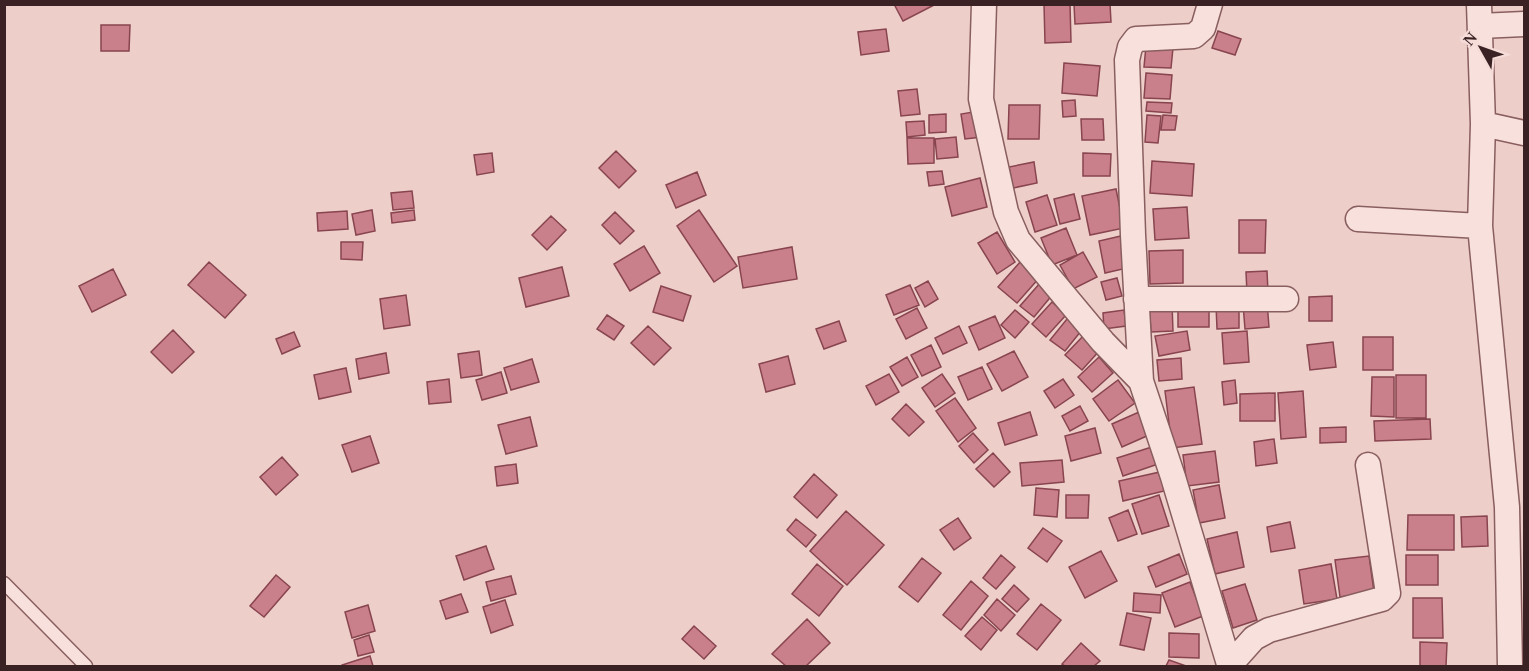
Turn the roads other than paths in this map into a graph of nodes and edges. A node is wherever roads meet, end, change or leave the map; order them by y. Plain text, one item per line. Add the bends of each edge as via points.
1 (984, 4) edge
2 (1210, 4) edge
3 (1479, 15) edge
4 (1524, 24) edge
5 (1483, 124) junction
6 (1524, 133) edge
7 (1358, 219) dead end
8 (1480, 226) junction
9 (1286, 299) dead end
10 (1136, 300) junction
11 (1141, 381) junction
12 (1368, 465) dead end
13 (1516, 507) edge
14 (4, 583) edge
15 (1229, 665) edge
16 (86, 666) edge
17 (1510, 666) edge

1 - 11 street via 981,99 1006,212 1018,240
2 - 10 street via 1203,28 1194,36 1136,39 1130,47 1127,60
3 - 4 street
3 - 5 street
5 - 6 street
5 - 8 street
7 - 8 street
8 - 13 street
9 - 10 street
10 - 11 street
11 - 15 street
12 - 15 street via 1388,593 1382,599 1269,630 1254,638
13 - 17 street
14 - 16 lane

